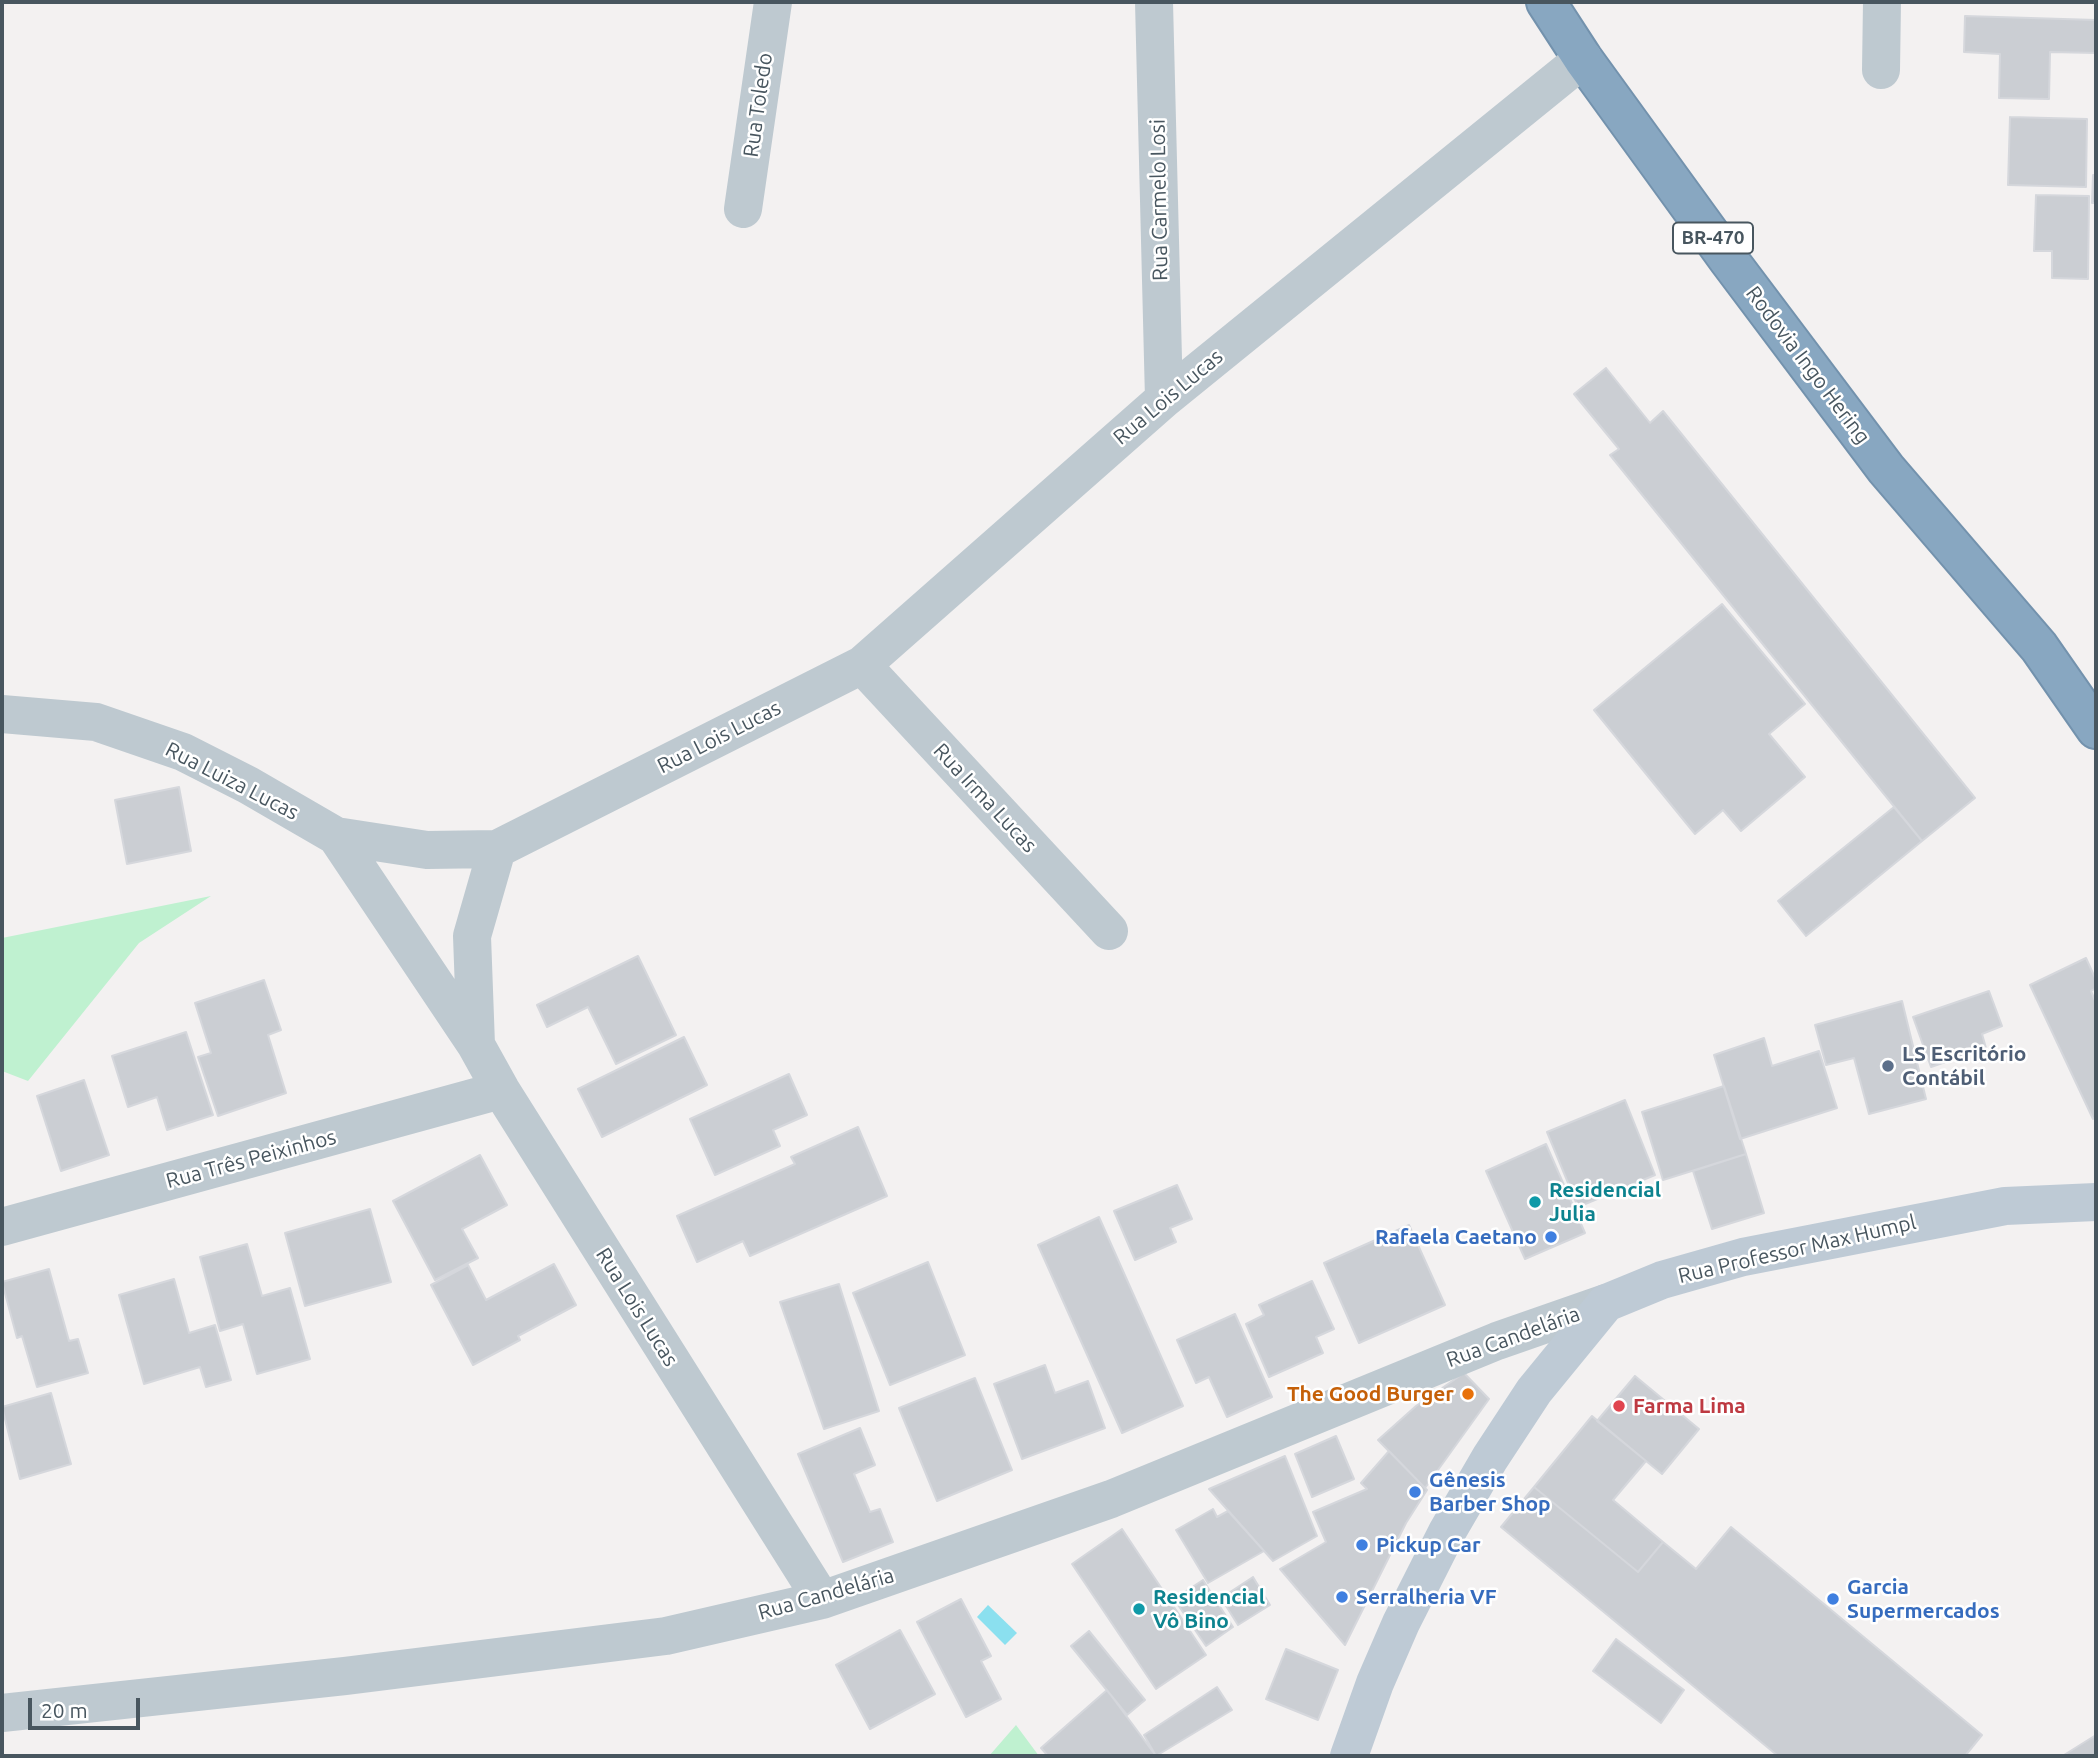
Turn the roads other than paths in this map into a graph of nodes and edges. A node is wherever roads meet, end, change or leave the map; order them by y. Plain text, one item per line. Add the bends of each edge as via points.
1 (773, 2) edge
2 (1154, 2) edge
3 (1546, 2) edge
4 (1882, 2) edge
5 (1583, 58) junction
6 (1881, 70) dead end
7 (743, 209) dead end
8 (1164, 399) junction
9 (2039, 647) junction
10 (862, 665) junction
11 (2096, 699) edge
12 (2, 714) edge
13 (2096, 729) edge
14 (336, 836) junction
15 (497, 849) junction
16 (1109, 931) dead end
17 (476, 1045) junction
18 (500, 1090) junction
19 (2096, 1202) edge
20 (2, 1227) edge
21 (1606, 1303) junction
22 (822, 1600) junction
23 (2, 1713) edge
24 (1349, 1756) edge

1 - 7 street, Rua Toledo
2 - 8 street, Rua Carmelo Losi
3 - 5 highway, Rodovia Ingo Hering / BR-470
4 - 6 street
5 - 8 street, Rua Lois Lucas
5 - 9 highway, Rodovia Ingo Hering / BR-470 via 1886,469
8 - 10 street, Rua Lois Lucas
9 - 11 highway, Rodovia Ingo Hering / BR-470
9 - 13 highway, Rodovia Ingo Hering / BR-470
10 - 15 street, Rua Lois Lucas
10 - 16 street, Rua Irma Lucas
12 - 14 street, Rua Luiza Lucas via 96,722 183,752
14 - 15 street, Rua Luiza Lucas via 427,850
14 - 17 street, Rua Luiza Lucas
15 - 17 street, Rua Lois Lucas via 472,936
17 - 18 street, Rua Lois Lucas
18 - 20 street, Rua Três Peixinhos
18 - 22 street, Rua Lois Lucas
19 - 21 street, Rua Professor Max Humpl via 2005,1206 1742,1256
21 - 22 street, Rua Candelária via 1497,1341 1111,1499
21 - 24 street, Rua Professor Max Humpl via 1534,1391 1453,1521 1401,1623
22 - 23 street, Rua Candelária via 666,1636

